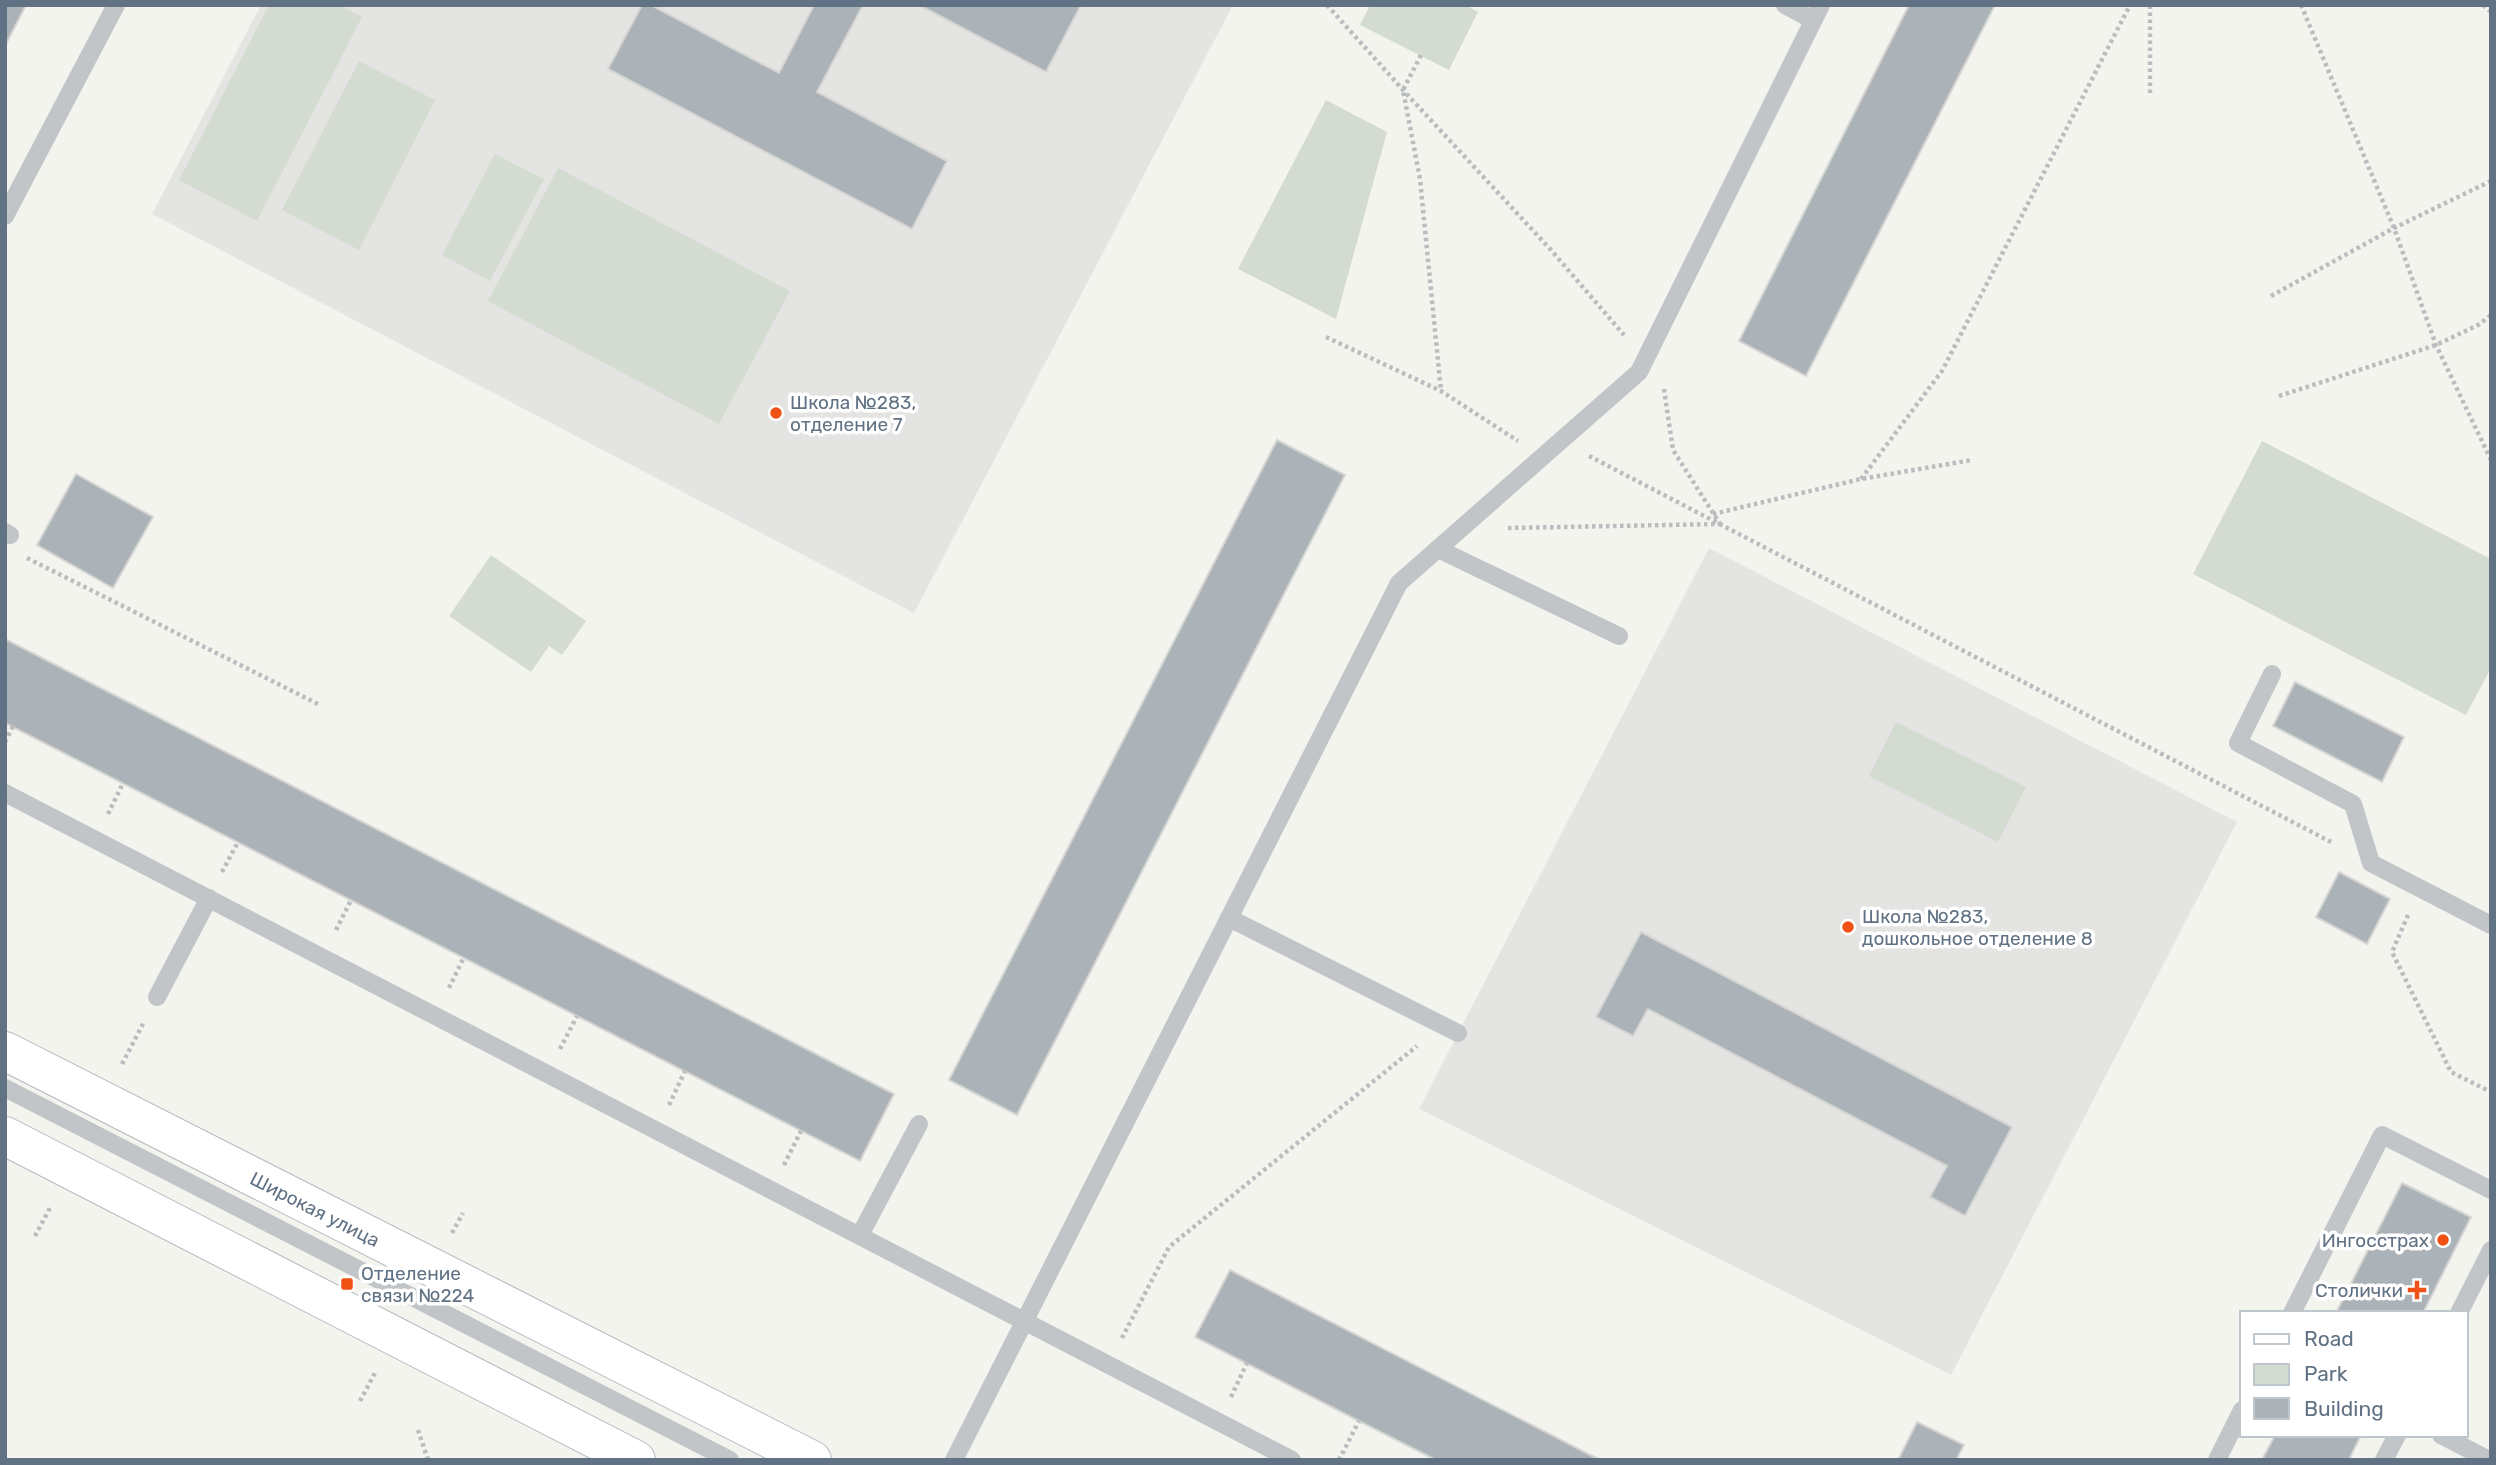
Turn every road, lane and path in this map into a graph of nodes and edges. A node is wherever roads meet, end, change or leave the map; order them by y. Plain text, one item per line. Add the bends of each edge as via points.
1 (116, 5) edge
2 (1327, 5) edge
3 (1785, 5) edge
4 (2130, 5) edge
5 (2150, 5) edge
6 (2301, 5) edge
7 (2483, 5) edge
8 (2491, 12) edge
9 (1817, 13) edge
10 (1421, 55) dead end
11 (1402, 90) junction
12 (2150, 93) dead end
13 (2491, 181) edge
14 (5, 216) edge
15 (2394, 228) junction
16 (2271, 296) dead end
17 (2491, 315) edge
18 (1326, 338) dead end
19 (2436, 345) junction
20 (1639, 372) junction
21 (1664, 388) dead end
22 (1441, 391) junction
23 (2279, 396) dead end
24 (1561, 441) junction
25 (1542, 457) junction
26 (1972, 460) dead end
27 (2491, 460) edge
28 (1861, 479) junction
29 (1713, 514) junction
30 (1720, 524) junction
31 (1461, 529) junction
32 (8, 533) edge
33 (1438, 549) junction
34 (1619, 636) dead end
35 (2272, 674) dead end
36 (320, 705) dead end
37 (13, 726) dead end
38 (5, 742) edge
39 (5, 793) edge
40 (2371, 863) junction
41 (2420, 888) junction
42 (209, 898) junction
43 (1229, 918) junction
44 (2491, 925) edge
45 (157, 997) dead end
46 (1450, 1029) joint
47 (133, 1042) dead end
48 (5, 1051) edge
49 (121, 1066) dead end
50 (5, 1088) edge
51 (2491, 1092) edge
52 (919, 1124) dead end
53 (5, 1136) edge
54 (2491, 1190) edge
55 (52, 1203) dead end
56 (463, 1213) dead end
57 (860, 1235) junction
58 (35, 1236) dead end
59 (450, 1237) dead end
60 (2491, 1250) edge
61 (2293, 1311) edge
62 (2460, 1311) edge
63 (1025, 1320) junction
64 (1109, 1364) junction
65 (377, 1369) dead end
66 (360, 1401) dead end
67 (2240, 1414) edge
68 (1359, 1421) dead end
69 (418, 1430) dead end
70 (2396, 1437) edge
71 (2445, 1437) edge
72 (428, 1460) edge
73 (636, 1460) edge
74 (730, 1460) edge
75 (812, 1460) edge
76 (954, 1460) edge
77 (1292, 1460) edge
78 (1339, 1460) edge
79 (2217, 1460) edge
80 (2384, 1460) edge
81 (2489, 1460) edge

1 - 14 lane
2 - 11 path
3 - 9 lane
4 - 28 path via 1942,370
5 - 12 path
6 - 15 path
7 - 8 path
9 - 20 lane
10 - 11 path
11 - 20 path via 1622,331
11 - 22 path via 1420,179
13 - 15 path
15 - 16 path
15 - 19 path
17 - 19 path
18 - 22 path
19 - 23 path
19 - 27 path
20 - 24 lane
21 - 29 path via 1673,450
22 - 25 path
24 - 25 lane
24 - 30 path
25 - 31 lane
26 - 28 path
28 - 29 path
29 - 30 path
30 - 31 path
30 - 40 path
31 - 33 lane
32 - 36 path via 25,558
33 - 34 lane
33 - 43 lane via 1399,583
35 - 40 lane via 2238,743 2353,804
37 - 38 path
39 - 42 lane
40 - 41 lane
41 - 44 lane
41 - 51 path via 2392,952 2451,1072
42 - 45 lane
42 - 57 lane
43 - 46 lane
43 - 63 lane
46 - 64 path via 1169,1247
47 - 49 path
48 - 75 main road, Широкая улица
50 - 74 lane, Широкая улица
52 - 57 lane
53 - 73 main road
54 - 61 lane via 2382,1135
55 - 58 path
56 - 59 path
57 - 63 lane
60 - 62 lane
63 - 64 lane
63 - 76 lane
64 - 77 lane
65 - 66 path
67 - 79 lane
68 - 78 path
69 - 72 path
70 - 80 lane
71 - 81 lane

